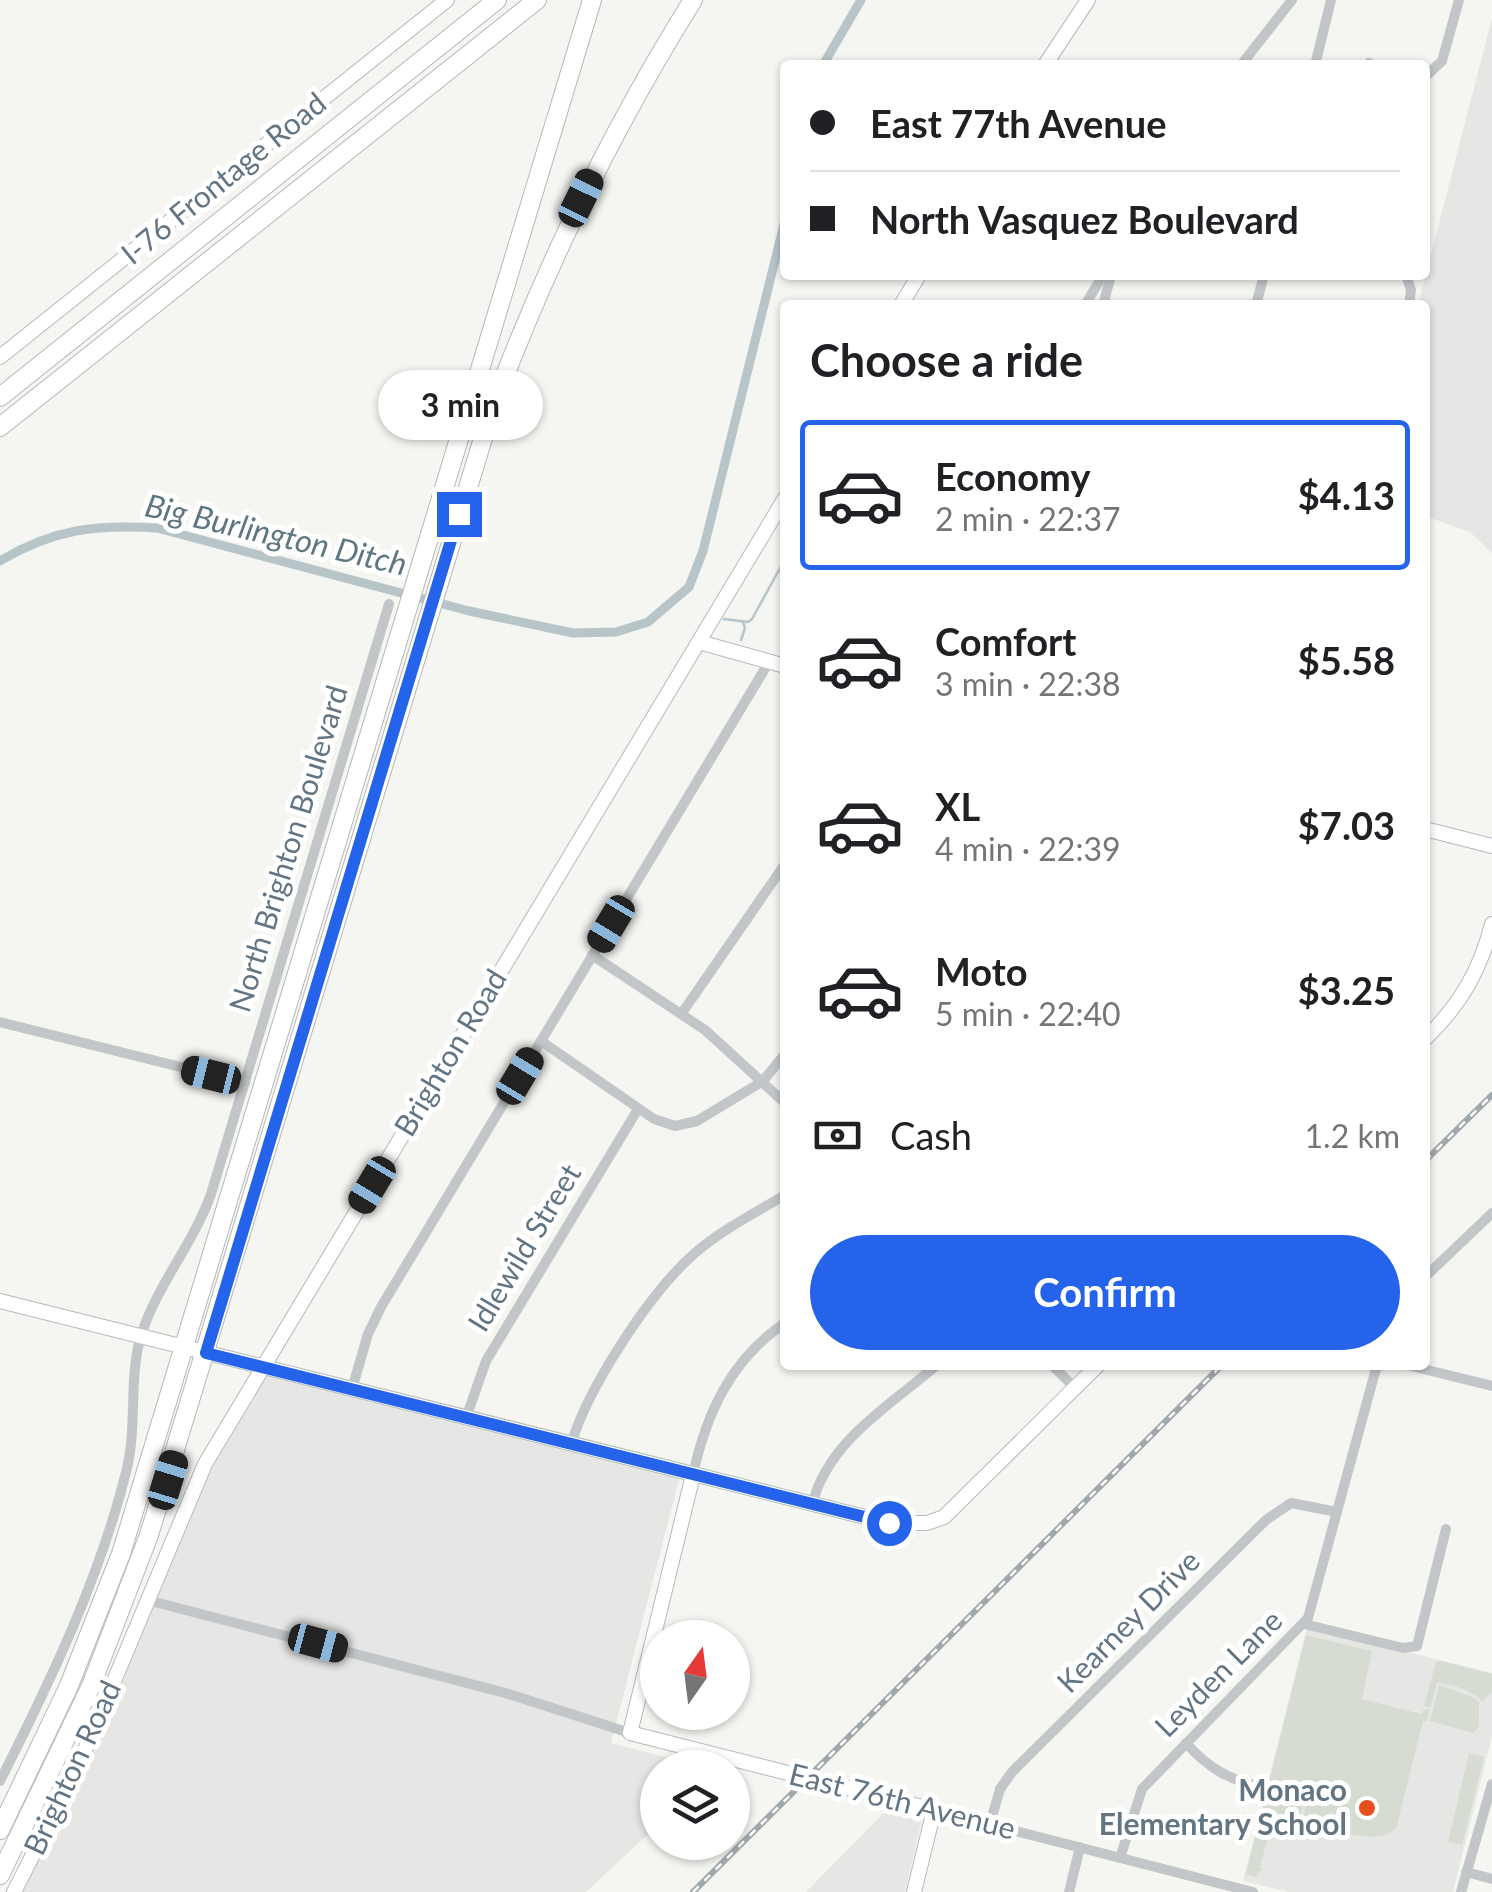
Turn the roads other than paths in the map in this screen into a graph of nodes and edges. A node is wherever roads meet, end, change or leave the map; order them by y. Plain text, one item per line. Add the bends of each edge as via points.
1 (447, 0) edge
2 (497, 0) edge
3 (537, 0) edge
4 (592, 0) edge
5 (693, 0) edge
6 (1088, 0) edge
7 (1292, 0) edge
8 (1331, 0) edge
9 (1459, 0) edge
10 (1048, 60) edge
11 (1245, 60) edge
12 (1316, 60) edge
13 (1430, 73) edge
14 (0, 357) edge
15 (0, 397) edge
16 (0, 427) edge
17 (780, 506) edge
18 (439, 507) junction
19 (459, 514) junction
20 (398, 607) junction
21 (698, 642) junction
22 (768, 662) junction
23 (780, 665) edge
24 (1430, 830) edge
25 (1492, 846) edge
26 (780, 871) edge
27 (1492, 924) edge
28 (592, 954) junction
29 (682, 1013) junction
30 (0, 1022) edge
31 (1430, 1034) edge
32 (541, 1041) junction
33 (780, 1060) edge
34 (763, 1081) junction
35 (245, 1083) junction
36 (780, 1098) edge
37 (638, 1109) junction
38 (780, 1198) edge
39 (1492, 1213) edge
40 (1430, 1272) edge
41 (0, 1301) edge
42 (780, 1327) edge
43 (141, 1336) junction
44 (185, 1348) junction
45 (206, 1353) junction
46 (261, 1367) junction
47 (931, 1370) edge
48 (1057, 1370) edge
49 (1093, 1370) edge
50 (1376, 1370) edge
51 (1427, 1370) edge
52 (1492, 1386) edge
53 (1076, 1388) junction
54 (352, 1390) junction
55 (466, 1418) junction
56 (570, 1445) junction
57 (693, 1476) junction
58 (812, 1506) junction
59 (1337, 1512) junction
60 (1446, 1529) dead end
61 (147, 1600) junction
62 (1304, 1624) junction
63 (630, 1733) junction
64 (1186, 1743) junction
65 (0, 1781) edge
66 (1492, 1784) edge
67 (1266, 1788) dead end
68 (934, 1810) junction
69 (990, 1824) junction
70 (0, 1830) edge
71 (1080, 1848) junction
72 (1120, 1858) junction
73 (1466, 1872) junction
74 (0, 1875) edge
75 (1492, 1879) edge
76 (1233, 1890) edge
77 (14, 1892) edge
78 (914, 1892) edge
79 (1069, 1892) edge
80 (1253, 1892) edge
81 (1461, 1892) edge

1 - 14 street, I-76 Frontage Road
2 - 15 highway
3 - 16 highway
4 - 18 highway
5 - 19 highway via 614,133 552,257
6 - 10 street
7 - 11 street
8 - 12 street
9 - 13 street via 1442,61
17 - 21 street, Brighton Road
18 - 19 highway
18 - 20 highway via 417,579
19 - 45 highway
20 - 35 street, North Brighton Boulevard
20 - 44 highway
21 - 22 street
21 - 46 street, Brighton Road
22 - 23 street
22 - 28 street
24 - 25 street
26 - 29 street
27 - 31 street via 1467,990
28 - 29 street
28 - 32 street
29 - 34 street
30 - 35 street
32 - 37 street
32 - 54 street via 381,1307
33 - 34 street
34 - 36 street
34 - 37 street via 682,1126
35 - 43 street, North Brighton Boulevard via 205,1211
37 - 55 street, Idlewild Street via 486,1361
38 - 56 street via 702,1247 664,1284 583,1410
39 - 40 street
41 - 43 street
42 - 57 street via 751,1350 722,1392 707,1420
43 - 44 street
43 - 65 street, North Brighton Boulevard via 120,1492 66,1639
44 - 45 street
44 - 70 highway via 121,1554
45 - 46 street
45 - 74 highway via 126,1599
46 - 54 street
46 - 61 street, Brighton Road via 197,1479
47 - 58 street via 838,1450
48 - 53 street
49 - 53 street
50 - 59 street, Leyden Lane
51 - 52 street
53 - 58 street via 944,1517 889,1523
54 - 55 street
55 - 56 street
56 - 57 street
57 - 58 street
57 - 63 street
59 - 62 street, Leyden Lane
59 - 69 street, Kearney Drive via 1291,1503 1266,1520 1012,1772
60 - 62 street via 1417,1646
61 - 63 street, East 76th Avenue via 508,1694
61 - 77 street, Brighton Road via 80,1762
62 - 64 street, Leyden Lane
63 - 68 street, East 76th Avenue
64 - 67 street via 1223,1776
64 - 72 street, Leyden Lane via 1142,1789
66 - 73 street
68 - 69 street, East 76th Avenue
68 - 78 street
69 - 71 street, East 76th Avenue
71 - 72 street, East 76th Avenue
71 - 79 street
72 - 76 street, East 76th Avenue
73 - 75 street
73 - 81 street
76 - 80 street, East 76th Avenue

